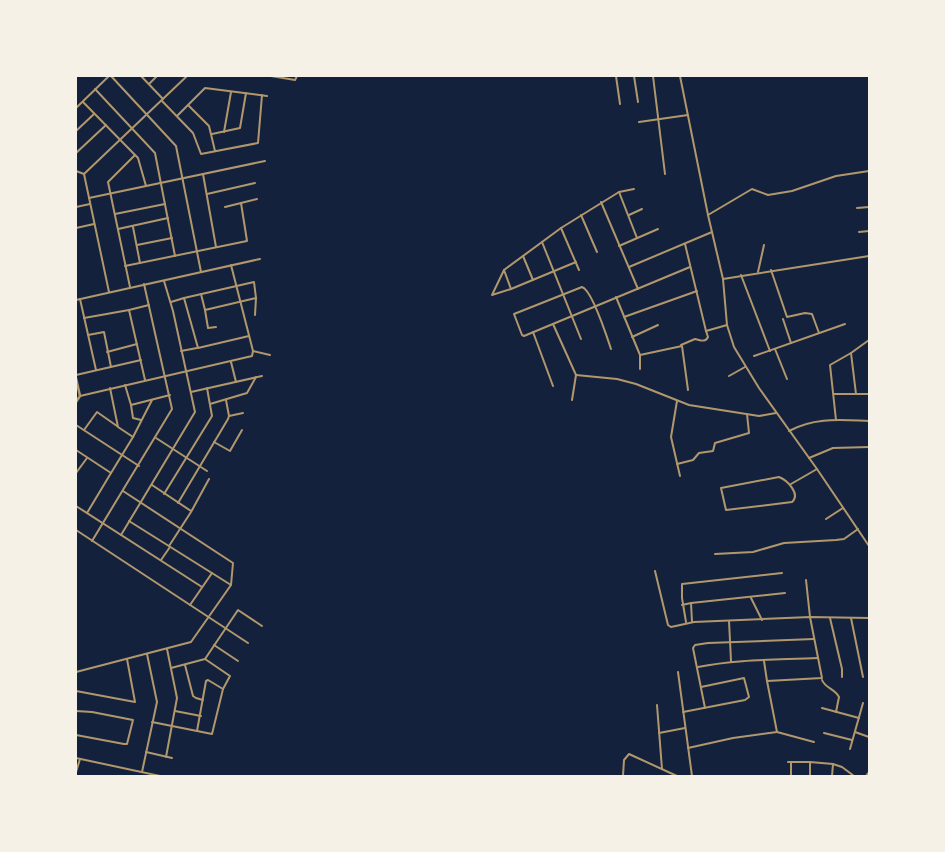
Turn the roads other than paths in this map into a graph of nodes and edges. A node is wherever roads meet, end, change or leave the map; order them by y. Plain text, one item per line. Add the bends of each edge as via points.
1 (110, 76) edge
2 (141, 76) edge
3 (157, 76) edge
4 (187, 76) edge
5 (271, 76) edge
6 (297, 76) edge
7 (616, 76) edge
8 (634, 76) edge
9 (653, 76) edge
10 (680, 76) edge
11 (149, 84) junction
12 (95, 89) junction
13 (230, 92) junction
14 (246, 93) junction
15 (262, 95) junction
16 (267, 96) dead end
17 (162, 100) junction
18 (83, 102) junction
19 (638, 102) dead end
20 (620, 104) dead end
21 (189, 105) junction
22 (76, 108) edge
23 (94, 113) junction
24 (148, 113) junction
25 (688, 115) junction
26 (177, 116) junction
27 (658, 119) junction
28 (639, 122) dead end
29 (106, 125) junction
30 (133, 128) junction
31 (76, 131) edge
32 (224, 132) junction
33 (212, 134) junction
34 (120, 139) junction
35 (215, 151) junction
36 (76, 153) edge
37 (135, 155) junction
38 (265, 161) dead end
39 (76, 171) edge
40 (869, 171) edge
41 (84, 174) junction
42 (204, 174) junction
43 (665, 174) dead end
44 (182, 178) junction
45 (160, 183) junction
46 (255, 183) dead end
47 (146, 186) junction
48 (634, 189) dead end
49 (619, 192) junction
50 (110, 194) junction
51 (207, 194) junction
52 (89, 198) junction
53 (257, 199) dead end
54 (601, 202) junction
55 (241, 203) junction
56 (90, 204) junction
57 (164, 204) junction
58 (76, 207) edge
59 (225, 207) dead end
60 (869, 207) edge
61 (857, 208) dead end
62 (642, 209) dead end
63 (114, 214) junction
64 (581, 215) junction
65 (629, 215) junction
66 (708, 215) junction
67 (168, 218) junction
68 (94, 224) junction
69 (133, 227) junction
70 (76, 228) edge
71 (561, 228) junction
72 (658, 229) dead end
73 (118, 230) junction
74 (869, 231) edge
75 (712, 232) junction
76 (859, 232) dead end
77 (172, 238) junction
78 (638, 238) junction
79 (542, 242) junction
80 (685, 244) junction
81 (137, 245) junction
82 (764, 245) dead end
83 (619, 246) junction
84 (216, 247) junction
85 (196, 251) junction
86 (597, 252) dead end
87 (175, 256) junction
88 (523, 256) junction
89 (869, 256) edge
90 (260, 259) dead end
91 (576, 262) junction
92 (140, 263) junction
93 (231, 265) junction
94 (125, 266) junction
95 (629, 267) junction
96 (690, 267) junction
97 (504, 270) junction
98 (579, 270) dead end
99 (771, 270) junction
100 (201, 272) junction
101 (554, 272) junction
102 (758, 272) junction
103 (741, 276) junction
104 (723, 279) junction
105 (533, 280) junction
106 (164, 281) junction
107 (144, 284) junction
108 (236, 286) junction
109 (130, 287) junction
110 (511, 289) junction
111 (638, 289) junction
112 (698, 291) junction
113 (109, 292) junction
114 (563, 293) junction
115 (201, 294) junction
116 (184, 298) junction
117 (256, 298) junction
118 (616, 298) junction
119 (80, 299) junction
120 (76, 300) edge
121 (170, 302) junction
122 (239, 302) junction
123 (149, 305) junction
124 (594, 307) junction
125 (204, 309) junction
126 (129, 310) junction
127 (255, 315) dead end
128 (573, 316) junction
129 (624, 317) junction
130 (84, 318) junction
131 (783, 319) dead end
132 (553, 324) junction
133 (845, 324) dead end
134 (727, 325) junction
135 (658, 326) dead end
136 (216, 327) dead end
137 (533, 332) junction
138 (706, 332) junction
139 (819, 333) junction
140 (88, 335) junction
141 (250, 336) junction
142 (632, 337) junction
143 (581, 339) dead end
144 (869, 340) edge
145 (791, 343) junction
146 (137, 344) junction
147 (681, 345) junction
148 (198, 348) junction
149 (612, 349) dead end
150 (775, 349) junction
151 (181, 351) junction
152 (253, 351) junction
153 (770, 351) junction
154 (108, 352) junction
155 (851, 353) junction
156 (270, 355) dead end
157 (640, 355) junction
158 (754, 356) dead end
159 (141, 360) junction
160 (231, 362) junction
161 (111, 367) junction
162 (745, 367) junction
163 (640, 369) dead end
164 (96, 370) junction
165 (185, 372) junction
166 (576, 375) junction
167 (166, 376) junction
168 (262, 376) dead end
169 (729, 376) dead end
170 (76, 377) edge
171 (256, 377) junction
172 (787, 379) dead end
173 (145, 380) junction
174 (236, 382) junction
175 (125, 385) junction
176 (553, 386) dead end
177 (110, 388) junction
178 (207, 388) junction
179 (688, 390) dead end
180 (191, 392) junction
181 (834, 394) junction
182 (856, 394) junction
183 (869, 394) edge
184 (170, 395) junction
185 (80, 396) junction
186 (152, 400) junction
187 (226, 400) junction
188 (572, 400) dead end
189 (677, 400) junction
190 (76, 402) edge
191 (210, 404) junction
192 (131, 405) junction
193 (243, 413) dead end
194 (776, 413) junction
195 (747, 414) junction
196 (229, 416) junction
197 (141, 420) junction
198 (836, 420) junction
199 (869, 421) edge
200 (76, 425) edge
201 (118, 427) junction
202 (84, 430) junction
203 (242, 430) dead end
204 (788, 431) junction
205 (133, 437) junction
206 (156, 438) junction
207 (214, 442) junction
208 (869, 447) edge
209 (76, 450) edge
210 (174, 450) junction
211 (122, 455) junction
212 (87, 457) junction
213 (186, 458) junction
214 (809, 458) junction
215 (678, 464) junction
216 (139, 466) junction
217 (199, 466) junction
218 (817, 469) junction
219 (207, 471) dead end
220 (76, 473) edge
221 (111, 473) junction
222 (680, 476) dead end
223 (209, 479) dead end
224 (791, 484) junction
225 (152, 485) junction
226 (123, 491) junction
227 (164, 494) junction
228 (141, 503) junction
229 (178, 503) junction
230 (76, 506) edge
231 (842, 508) junction
232 (192, 512) junction
233 (87, 513) junction
234 (826, 519) dead end
235 (130, 520) junction
236 (104, 523) junction
237 (180, 529) junction
238 (858, 529) junction
239 (76, 530) edge
240 (121, 535) junction
241 (92, 541) junction
242 (170, 546) junction
243 (869, 546) edge
244 (715, 554) dead end
245 (161, 560) junction
246 (655, 571) dead end
247 (212, 573) junction
248 (782, 573) dead end
249 (806, 580) dead end
250 (231, 585) junction
251 (202, 587) junction
252 (785, 593) dead end
253 (751, 598) junction
254 (690, 603) junction
255 (190, 605) junction
256 (682, 605) junction
257 (209, 616) junction
258 (810, 617) junction
259 (830, 618) junction
260 (851, 618) junction
261 (869, 618) edge
262 (762, 620) junction
263 (729, 621) junction
264 (692, 622) junction
265 (686, 623) junction
266 (262, 626) dead end
267 (226, 627) junction
268 (814, 639) junction
269 (248, 642) dead end
270 (730, 643) junction
271 (214, 645) junction
272 (167, 650) junction
273 (147, 654) junction
274 (818, 658) junction
275 (127, 659) junction
276 (205, 659) junction
277 (731, 661) junction
278 (764, 661) junction
279 (238, 662) dead end
280 (185, 665) junction
281 (698, 666) junction
282 (171, 668) junction
283 (76, 672) edge
284 (678, 672) dead end
285 (842, 677) dead end
286 (863, 677) dead end
287 (822, 680) dead end
288 (767, 681) junction
289 (702, 687) junction
290 (223, 689) junction
291 (76, 690) edge
292 (203, 700) junction
293 (863, 703) dead end
294 (657, 705) dead end
295 (705, 708) junction
296 (822, 708) dead end
297 (175, 710) junction
298 (76, 711) edge
299 (683, 712) junction
300 (836, 712) junction
301 (201, 716) junction
302 (859, 718) junction
303 (152, 722) junction
304 (172, 726) junction
305 (685, 728) junction
306 (197, 731) junction
307 (777, 732) junction
308 (855, 732) junction
309 (659, 733) junction
310 (824, 733) dead end
311 (76, 734) edge
312 (869, 737) edge
313 (852, 740) junction
314 (814, 742) dead end
315 (688, 748) junction
316 (850, 749) dead end
317 (146, 752) junction
318 (166, 757) junction
319 (76, 758) edge
320 (172, 758) dead end
321 (80, 759) junction
322 (810, 762) junction
323 (833, 764) junction
324 (662, 769) junction
325 (76, 772) edge
326 (142, 772) junction
327 (869, 772) edge
328 (160, 776) edge
329 (623, 776) edge
330 (677, 776) edge
331 (692, 776) edge
332 (791, 776) edge
333 (810, 776) edge
334 (832, 776) edge
335 (854, 776) edge
336 (866, 776) edge

1 - 12 street
1 - 24 street
2 - 11 street
3 - 11 street
4 - 17 street
5 - 6 street via 295,80
7 - 20 street
8 - 19 street
9 - 27 street
10 - 25 street
11 - 17 street
12 - 18 street
12 - 30 street
13 - 14 street
13 - 21 street via 206,88
13 - 32 street
14 - 15 street
14 - 32 street via 240,128
15 - 16 street
15 - 35 street via 258,143
17 - 24 street
17 - 26 street
18 - 22 street
18 - 23 street
21 - 26 street
21 - 33 street via 209,126
23 - 29 street
23 - 31 street
24 - 30 street
24 - 44 street via 176,146
25 - 27 street
25 - 66 street
26 - 35 street via 193,133 200,153
27 - 28 street
27 - 43 street
29 - 34 street
29 - 36 street
30 - 34 street
30 - 45 street via 155,153
32 - 33 street
33 - 35 street
34 - 37 street
34 - 41 street
37 - 47 street via 140,160
37 - 50 street via 108,182
38 - 42 street
39 - 41 street
40 - 66 street via 836,176 768,195 752,189
41 - 52 street
42 - 44 street
42 - 51 street
44 - 45 street
44 - 85 street
45 - 47 street
45 - 57 street
46 - 51 street
47 - 50 street
48 - 49 street
49 - 54 street
49 - 65 street
50 - 52 street
50 - 63 street
51 - 84 street
52 - 56 street
53 - 55 street
54 - 64 street
54 - 83 street
55 - 59 street
55 - 84 street via 247,241
56 - 58 street
56 - 68 street
57 - 63 street
57 - 67 street
60 - 61 street
62 - 65 street
63 - 73 street
64 - 71 street
64 - 86 street
65 - 78 street
66 - 75 street
67 - 69 street
67 - 77 street
68 - 70 street
68 - 113 street
69 - 73 street
69 - 81 street
71 - 79 street
71 - 91 street
72 - 78 street
73 - 94 street
74 - 76 street
75 - 80 street
75 - 104 street
77 - 81 street
77 - 87 street
78 - 83 street
79 - 88 street
79 - 101 street
80 - 95 street
80 - 96 street
81 - 92 street
82 - 102 street
83 - 95 street
84 - 85 street
85 - 87 street
85 - 100 street
87 - 92 street
88 - 97 street
88 - 105 street
89 - 99 street
90 - 93 street
91 - 98 street
91 - 101 street
92 - 94 street
93 - 100 street
93 - 108 street
94 - 109 street
95 - 111 street
96 - 111 street
96 - 112 street
97 - 110 street
97 - 110 street via 492,294
99 - 102 street
99 - 139 street via 787,317 812,314
100 - 106 street
101 - 105 street
101 - 114 street
102 - 103 street
103 - 104 street
103 - 153 street
104 - 134 street
105 - 110 street
106 - 107 street
106 - 121 street
107 - 109 street
107 - 123 street
108 - 115 street
108 - 117 street via 254,282
108 - 122 street
109 - 113 street
111 - 118 street
112 - 129 street
112 - 138 street
113 - 119 street
114 - 124 street via 579,287 585,288
114 - 128 street
114 - 137 street via 514,314 522,335
115 - 116 street
115 - 125 street
116 - 121 street
116 - 148 street
117 - 122 street
117 - 127 street
118 - 124 street
118 - 129 street
119 - 120 street
119 - 130 street
121 - 151 street
122 - 125 street
122 - 141 street
123 - 126 street
123 - 167 street
124 - 128 street
124 - 149 street
125 - 136 street via 208,328
126 - 130 street
126 - 146 street
128 - 132 street
128 - 143 street
129 - 142 street
130 - 140 street
131 - 145 street
132 - 137 street
132 - 166 street
133 - 139 street
134 - 138 street
134 - 162 street via 734,347
135 - 142 street
137 - 176 street
138 - 147 street via 706,339 693,339
139 - 145 street
140 - 154 street via 104,332
140 - 164 street
141 - 148 street
141 - 152 street
142 - 157 street
144 - 155 street
145 - 150 street
146 - 154 street
146 - 159 street
147 - 157 street
147 - 179 street
148 - 151 street
150 - 153 street
150 - 172 street
151 - 165 street
152 - 156 street
152 - 160 street via 249,358
153 - 158 street
154 - 161 street
155 - 181 street via 830,365
155 - 182 street
157 - 163 street
159 - 161 street
159 - 173 street
160 - 165 street
160 - 174 street
161 - 164 street
162 - 169 street
162 - 194 street
164 - 170 street
165 - 167 street
165 - 180 street
166 - 188 street
166 - 189 street via 617,379
167 - 173 street
167 - 184 street
168 - 171 street
170 - 185 street
171 - 174 street
171 - 187 street via 247,393
173 - 175 street
174 - 178 street
175 - 177 street
175 - 192 street
177 - 185 street
177 - 201 street
178 - 180 street
178 - 191 street
180 - 210 street via 195,412
181 - 182 street
181 - 198 street
182 - 183 street
184 - 186 street
184 - 206 street via 172,409
185 - 190 street
186 - 192 street
186 - 197 street
187 - 191 street
187 - 196 street
189 - 195 street via 689,405
189 - 215 street via 671,437
191 - 213 street via 212,416
192 - 197 street via 133,418
193 - 196 street
194 - 195 street via 759,416
194 - 204 street
195 - 215 street via 749,433 715,443 713,451 699,453 693,460
196 - 207 street
197 - 205 street
198 - 199 street
198 - 204 street via 812,421
200 - 202 street
201 - 202 street via 97,412
201 - 205 street
202 - 211 street
203 - 207 street via 230,451
204 - 214 street
205 - 211 street
206 - 210 street
206 - 216 street
207 - 217 street
208 - 214 street via 833,448
209 - 212 street
210 - 213 street
210 - 225 street
211 - 216 street
211 - 221 street
212 - 220 street
212 - 221 street
213 - 217 street
213 - 227 street
214 - 218 street
215 - 222 street
216 - 226 street
217 - 219 street
217 - 229 street
218 - 224 street
218 - 231 street
221 - 233 street
223 - 232 street
224 - 224 street via 779,477 720,490 727,511 792,502 795,496
225 - 227 street
225 - 228 street
226 - 228 street
226 - 236 street
227 - 229 street
228 - 235 street
228 - 237 street
229 - 232 street
230 - 233 street
231 - 234 street
231 - 238 street
232 - 237 street
233 - 236 street
235 - 240 street
235 - 242 street
236 - 240 street
236 - 241 street
237 - 242 street
237 - 250 street via 233,563
238 - 243 street
238 - 244 street via 844,539 784,543 753,552
239 - 241 street
240 - 245 street
241 - 255 street
242 - 245 street
242 - 247 street
245 - 251 street
246 - 265 street via 668,625 671,627
247 - 250 street
247 - 251 street
248 - 256 street via 682,584
249 - 258 street
250 - 257 street
251 - 255 street
252 - 253 street
253 - 254 street
253 - 262 street
254 - 256 street
254 - 264 street
255 - 257 street
256 - 265 street
257 - 267 street
257 - 272 street via 191,642
258 - 259 street
258 - 262 street
258 - 268 street
259 - 260 street
259 - 285 street
260 - 261 street
260 - 286 street
262 - 263 street
263 - 264 street
263 - 270 street
264 - 265 street
266 - 267 street via 238,610
267 - 269 street
267 - 271 street
268 - 270 street
268 - 274 street
270 - 277 street
270 - 281 street via 694,645
271 - 276 street
271 - 279 street
272 - 273 street
272 - 282 street
273 - 275 street
273 - 303 street via 157,700
274 - 278 street
274 - 288 street via 822,678
275 - 283 street
275 - 291 street via 135,702
276 - 280 street
276 - 290 street via 230,675
277 - 278 street
277 - 281 street
278 - 288 street
280 - 282 street
280 - 292 street via 193,696
281 - 289 street
282 - 297 street via 177,698
284 - 299 street
287 - 300 street via 823,684 835,690 839,697
288 - 307 street
289 - 295 street
289 - 295 street via 744,678 749,695 745,700
290 - 292 street via 207,680
290 - 306 street via 212,734
292 - 301 street
293 - 302 street
294 - 309 street
295 - 299 street
296 - 300 street
297 - 301 street
297 - 304 street
298 - 311 street via 133,720 129,740 124,744
299 - 305 street
300 - 302 street
301 - 306 street
302 - 308 street
303 - 304 street
303 - 317 street
304 - 306 street
304 - 318 street
305 - 309 street
305 - 315 street
307 - 314 street
307 - 315 street
308 - 312 street
308 - 313 street
309 - 324 street
310 - 313 street
313 - 316 street
315 - 331 street
317 - 318 street
317 - 326 street
318 - 320 street
319 - 321 street
321 - 325 street
321 - 326 street
322 - 323 street
322 - 332 street via 790,762
322 - 333 street
323 - 334 street
323 - 335 street
324 - 329 street via 627,754
324 - 330 street
326 - 328 street
327 - 336 street

